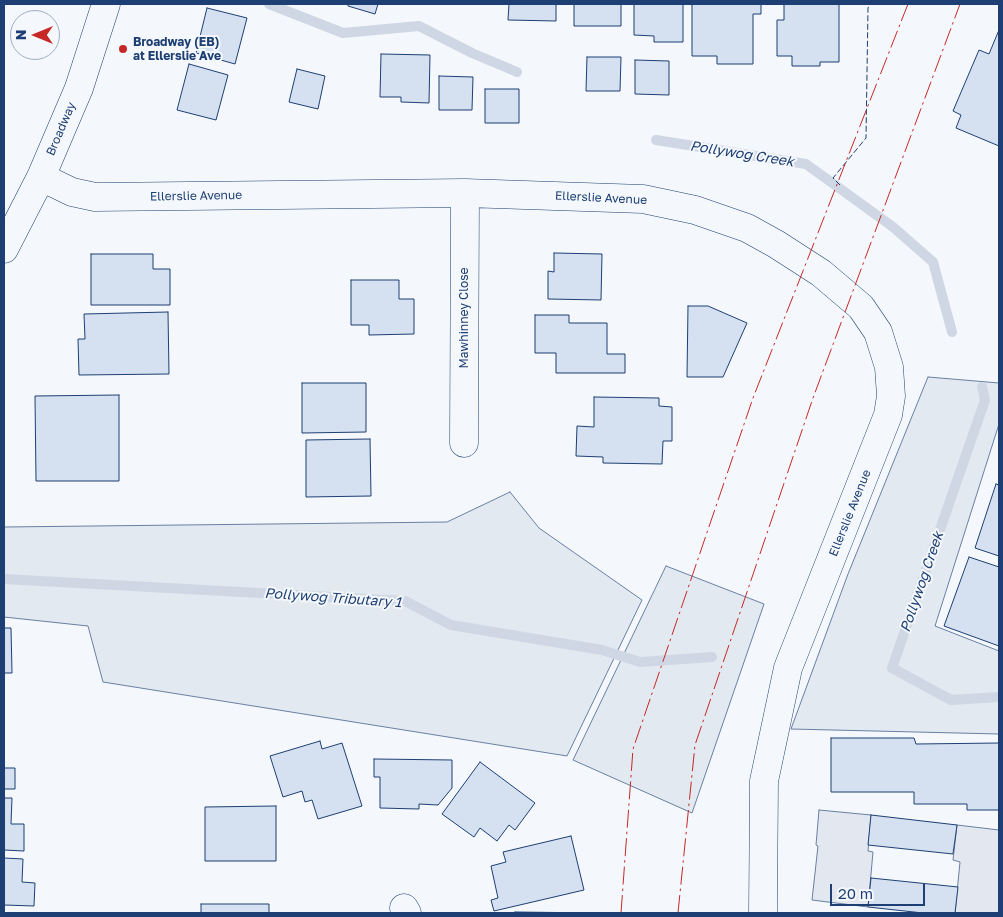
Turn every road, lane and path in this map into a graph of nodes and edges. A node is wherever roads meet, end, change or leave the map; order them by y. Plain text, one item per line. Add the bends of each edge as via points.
1 (106, 4) edge
2 (41, 177) junction
3 (465, 193) junction
4 (4, 249) edge
5 (464, 443) dead end
6 (764, 913) edge

1 - 2 street, Broadway via 79,88
2 - 3 street, Ellerslie Avenue via 72,192 95,197
2 - 4 street, Broadway
3 - 5 street, Mawhinney Close
3 - 6 street, Ellerslie Avenue via 643,199 695,210 747,228 821,273 861,307 878,332 889,367 892,396 888,416 788,668 764,781

